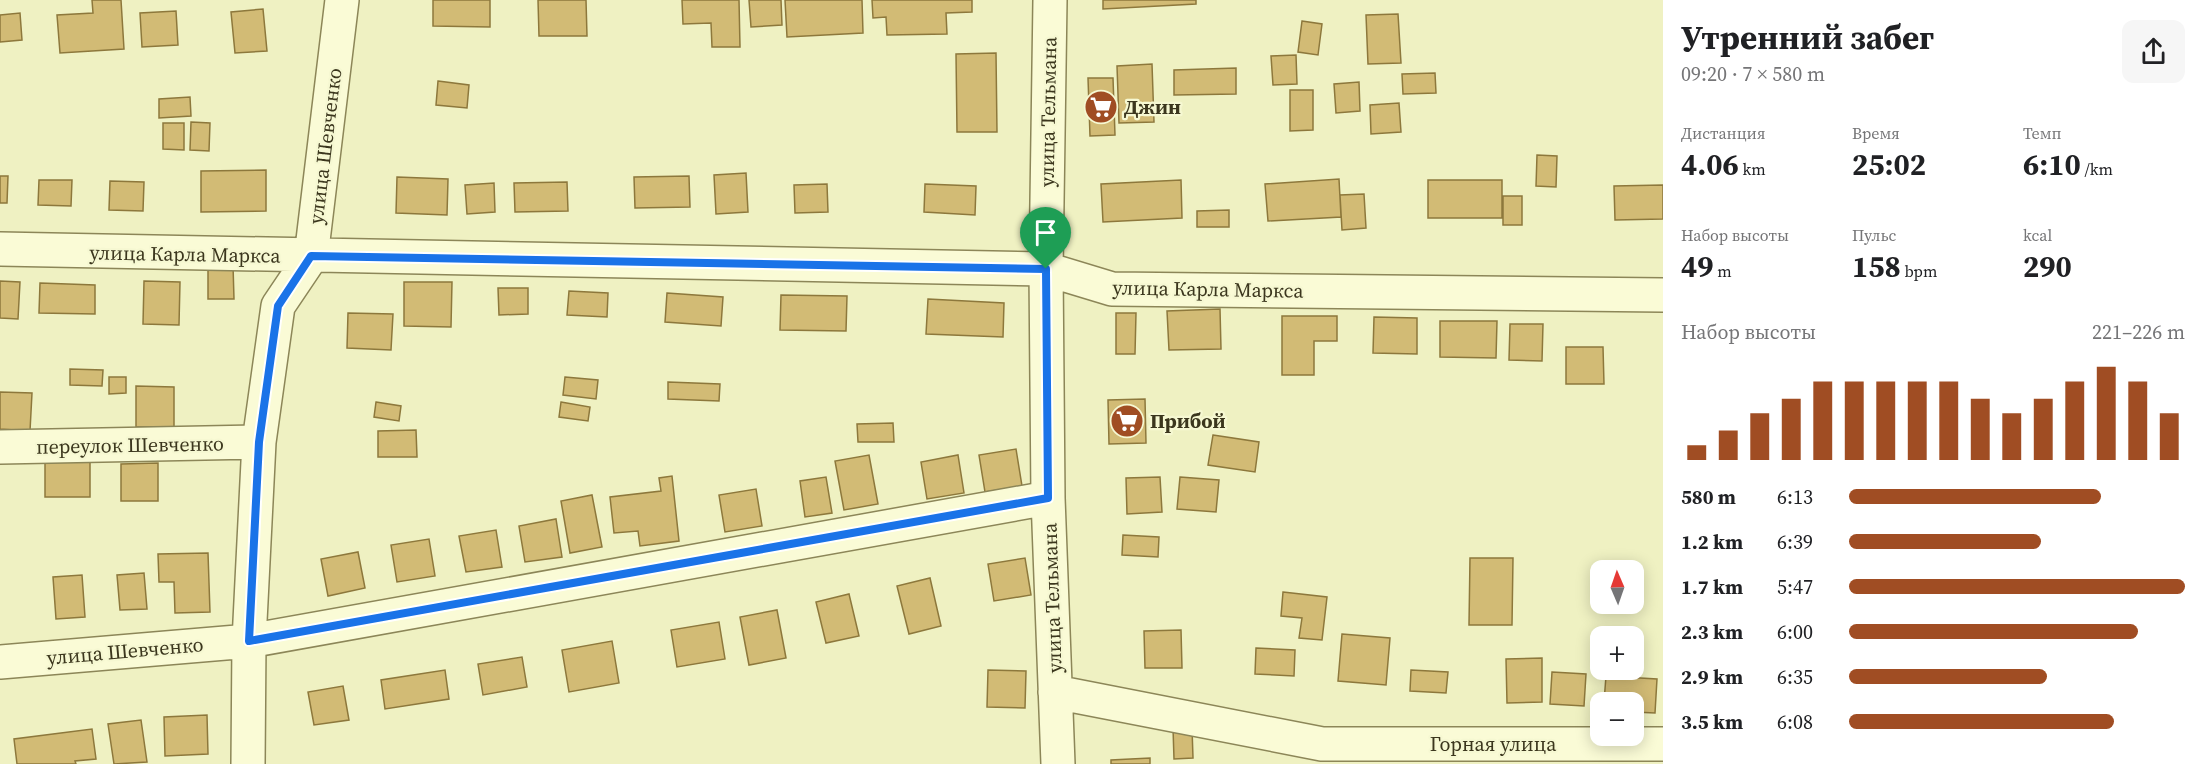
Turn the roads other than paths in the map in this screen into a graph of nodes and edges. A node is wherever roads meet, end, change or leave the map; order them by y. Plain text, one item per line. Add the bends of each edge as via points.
1 (342, 0) edge
2 (1050, 0) edge
3 (0, 249) edge
4 (311, 256) junction
5 (1046, 269) junction
6 (1663, 295) edge
7 (259, 442) junction
8 (0, 447) edge
9 (1048, 498) junction
10 (249, 641) junction
11 (0, 662) edge
12 (1055, 692) junction
13 (1322, 744) junction
14 (1663, 744) edge
15 (248, 764) edge
16 (1058, 764) edge
17 (1289, 764) edge

1 - 4 street, улица Шевченко
2 - 5 street, улица Тельмана
3 - 4 street, улица Карла Маркса
4 - 5 street, улица Карла Маркса
4 - 7 street, улица Шевченко via 278,306
5 - 6 street, улица Карла Маркса via 1112,289
5 - 9 street, улица Тельмана
7 - 8 street, переулок Шевченко
7 - 10 street, улица Шевченко
9 - 10 street, улица Шевченко
9 - 12 street, улица Тельмана
10 - 11 street, улица Шевченко
10 - 15 street
12 - 13 street, Горная улица
12 - 16 street, улица Тельмана
13 - 14 street, Горная улица
13 - 17 street

